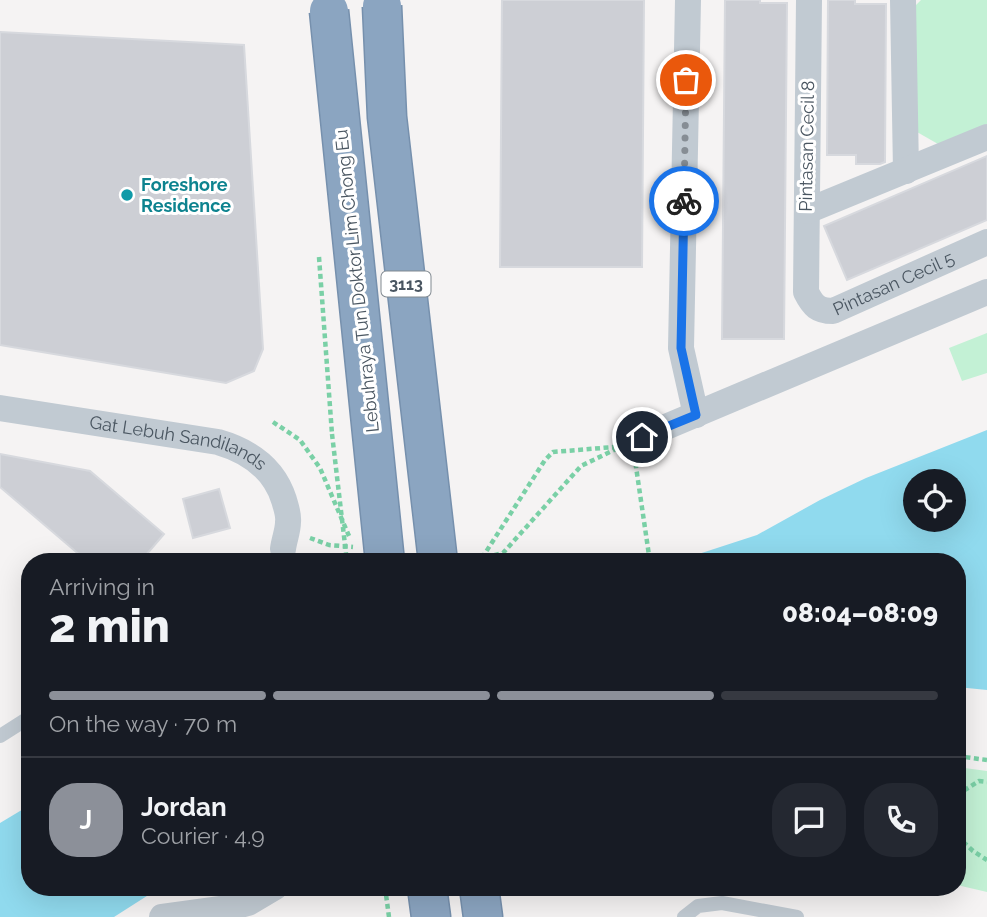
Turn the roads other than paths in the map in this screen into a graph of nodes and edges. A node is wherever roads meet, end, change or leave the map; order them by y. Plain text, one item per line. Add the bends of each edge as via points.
1 (688, 0) edge
2 (809, 0) edge
3 (903, 0) edge
4 (382, 3) edge
5 (329, 6) edge
6 (987, 136) edge
7 (906, 170) junction
8 (807, 211) junction
9 (987, 242) edge
10 (806, 292) joint
11 (987, 292) edge
12 (0, 408) edge
13 (696, 415) junction
14 (642, 437) road end
15 (281, 546) edge
16 (369, 553) edge
17 (437, 553) edge
18 (21, 723) edge
19 (0, 736) edge
20 (260, 896) edge
21 (428, 896) edge
22 (480, 896) edge
23 (230, 913) edge
24 (162, 917) edge
25 (431, 917) edge
26 (482, 917) edge
27 (684, 917) edge
28 (797, 917) edge

1 - 13 street via 681,348
2 - 8 street, Pintasan Cecil 8
3 - 7 street
4 - 17 highway, 3113, bridge via 387,117
5 - 16 highway, Lebuhraya Tun Doktor Lim Chong Eu / 3113, bridge
6 - 7 street
7 - 8 street
8 - 10 street, Pintasan Cecil 8
9 - 10 street, Pintasan Cecil 5 via 833,312 821,311
11 - 13 street
12 - 15 street, Gat Lebuh Sandilands via 238,447 258,460 280,488 289,520
13 - 14 street
18 - 19 lane
20 - 23 street
21 - 25 highway
22 - 26 highway
23 - 24 street
27 - 28 lane via 698,906 722,903

